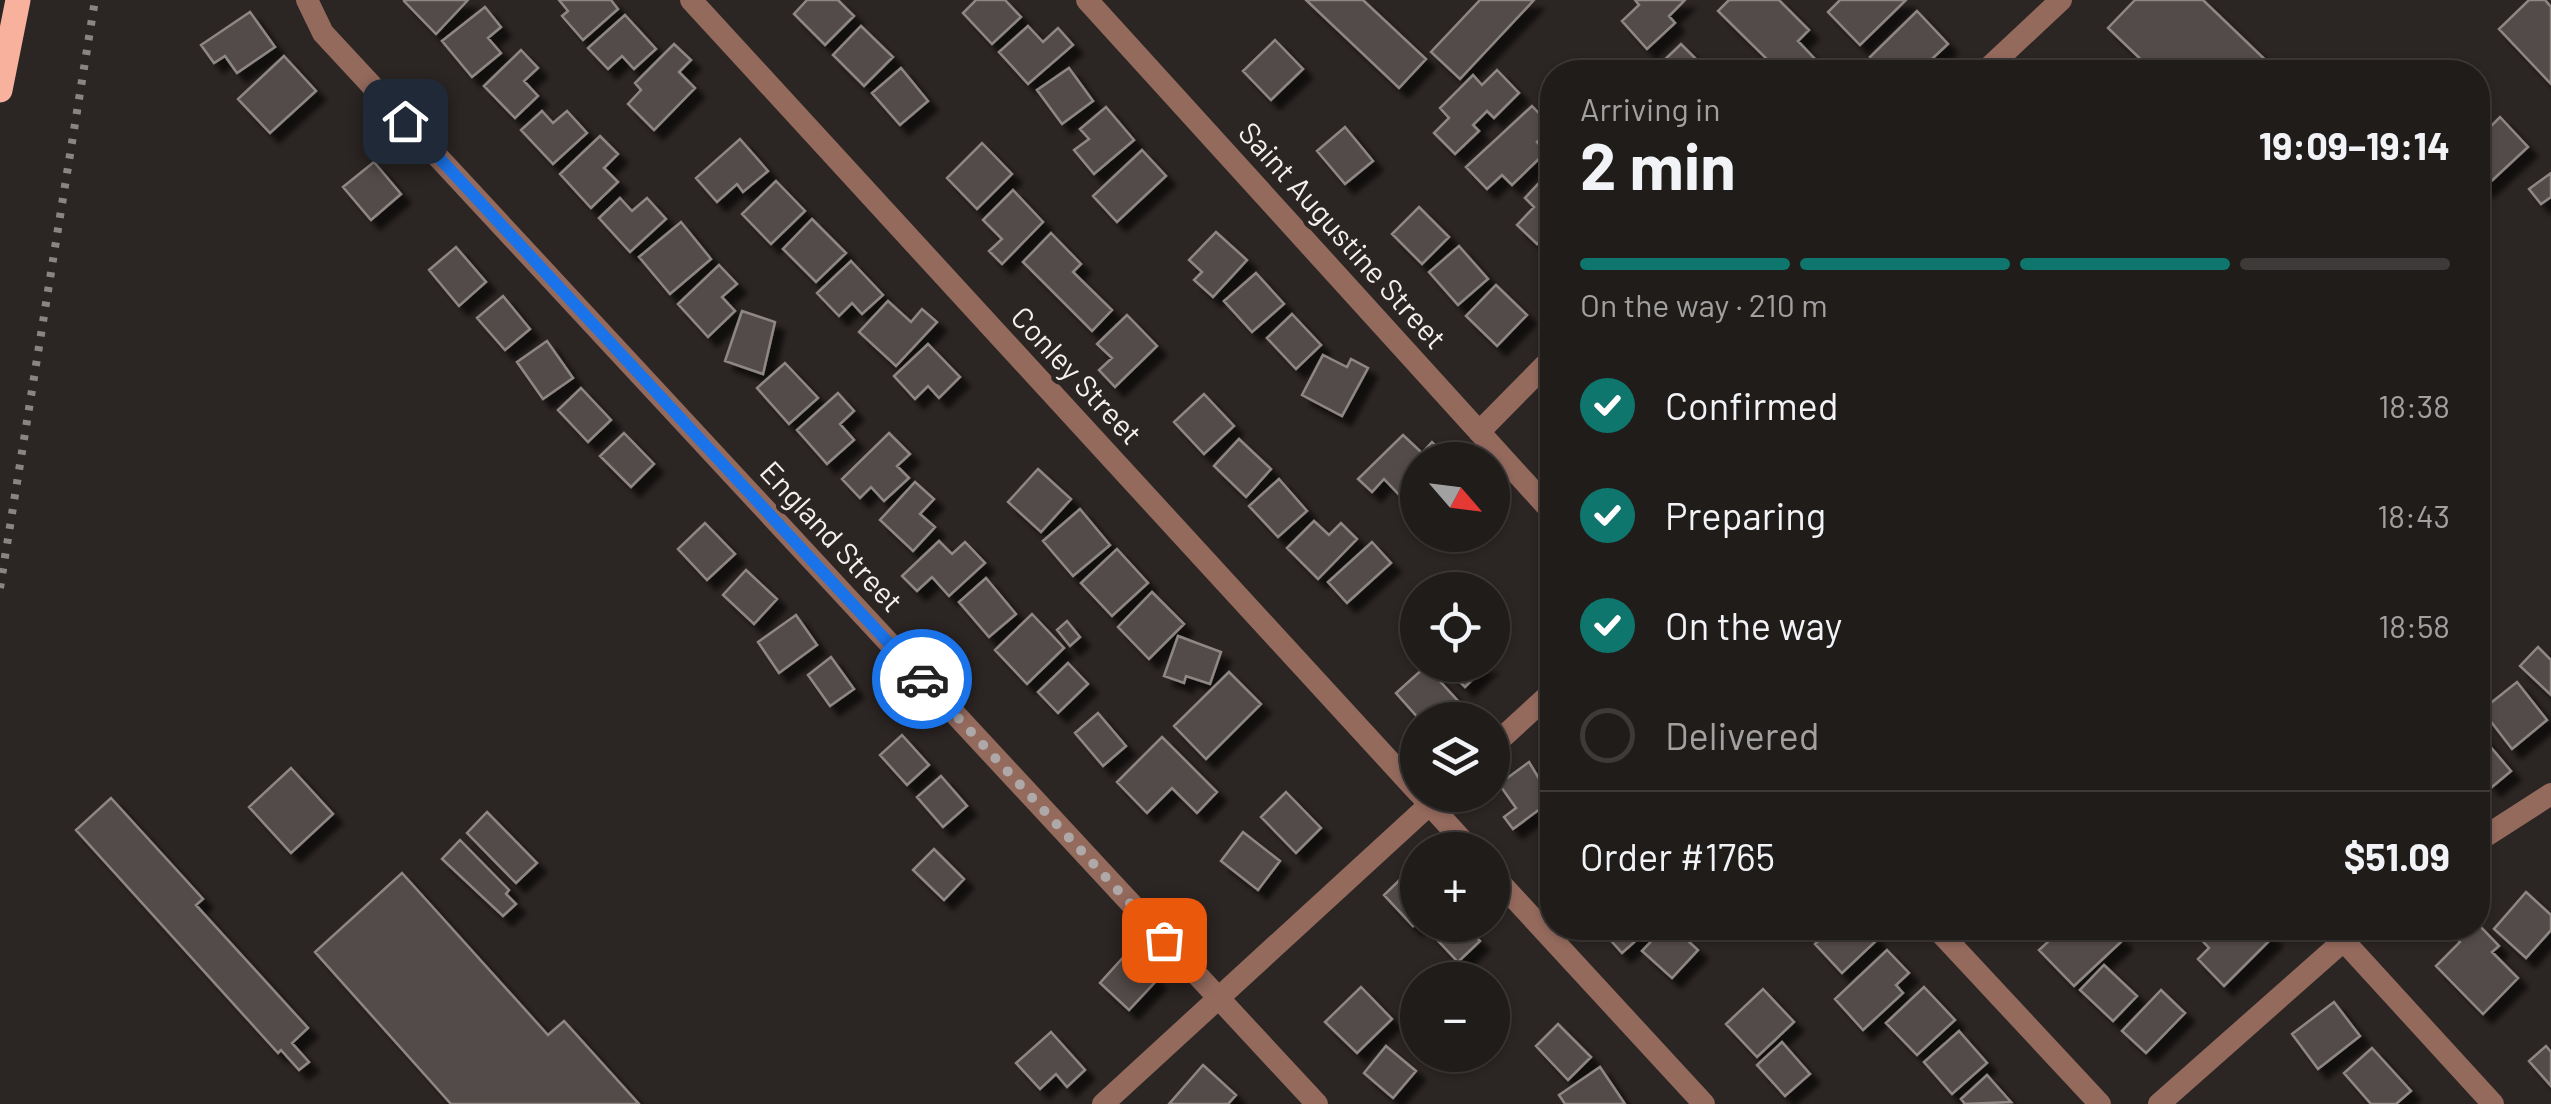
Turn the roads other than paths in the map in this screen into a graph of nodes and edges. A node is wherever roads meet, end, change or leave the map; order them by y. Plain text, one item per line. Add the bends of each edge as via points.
1 (691, 0) edge
2 (1087, 0) edge
3 (2061, 0) edge
4 (308, 3) edge
5 (15, 6) edge
6 (1997, 60) edge
7 (0, 90) edge
8 (1540, 370) edge
9 (1478, 432) junction
10 (1540, 499) edge
11 (1540, 703) edge
12 (1510, 730) edge
13 (1400, 768) edge
14 (2551, 794) edge
15 (1411, 812) edge
16 (1439, 812) edge
17 (1456, 832) edge
18 (2490, 832) edge
19 (1510, 894) edge
20 (1540, 926) edge
21 (1553, 940) edge
22 (1947, 940) edge
23 (2334, 940) edge
24 (2352, 940) edge
25 (1218, 998) junction
26 (1104, 1104) edge
27 (1316, 1104) edge
28 (1704, 1104) edge
29 (2100, 1104) edge
30 (2159, 1104) edge
31 (2492, 1104) edge

1 - 13 street, Conley Street
2 - 9 street, Saint Augustine Street
3 - 6 street
4 - 25 street, England Street via 323,33
5 - 7 main road
8 - 9 street
9 - 10 street, Saint Augustine Street
11 - 12 street
14 - 18 street
15 - 25 street
16 - 17 street, Conley Street
19 - 20 street
21 - 28 street
22 - 29 street
23 - 30 street
24 - 31 street
25 - 26 street
25 - 27 street, England Street

